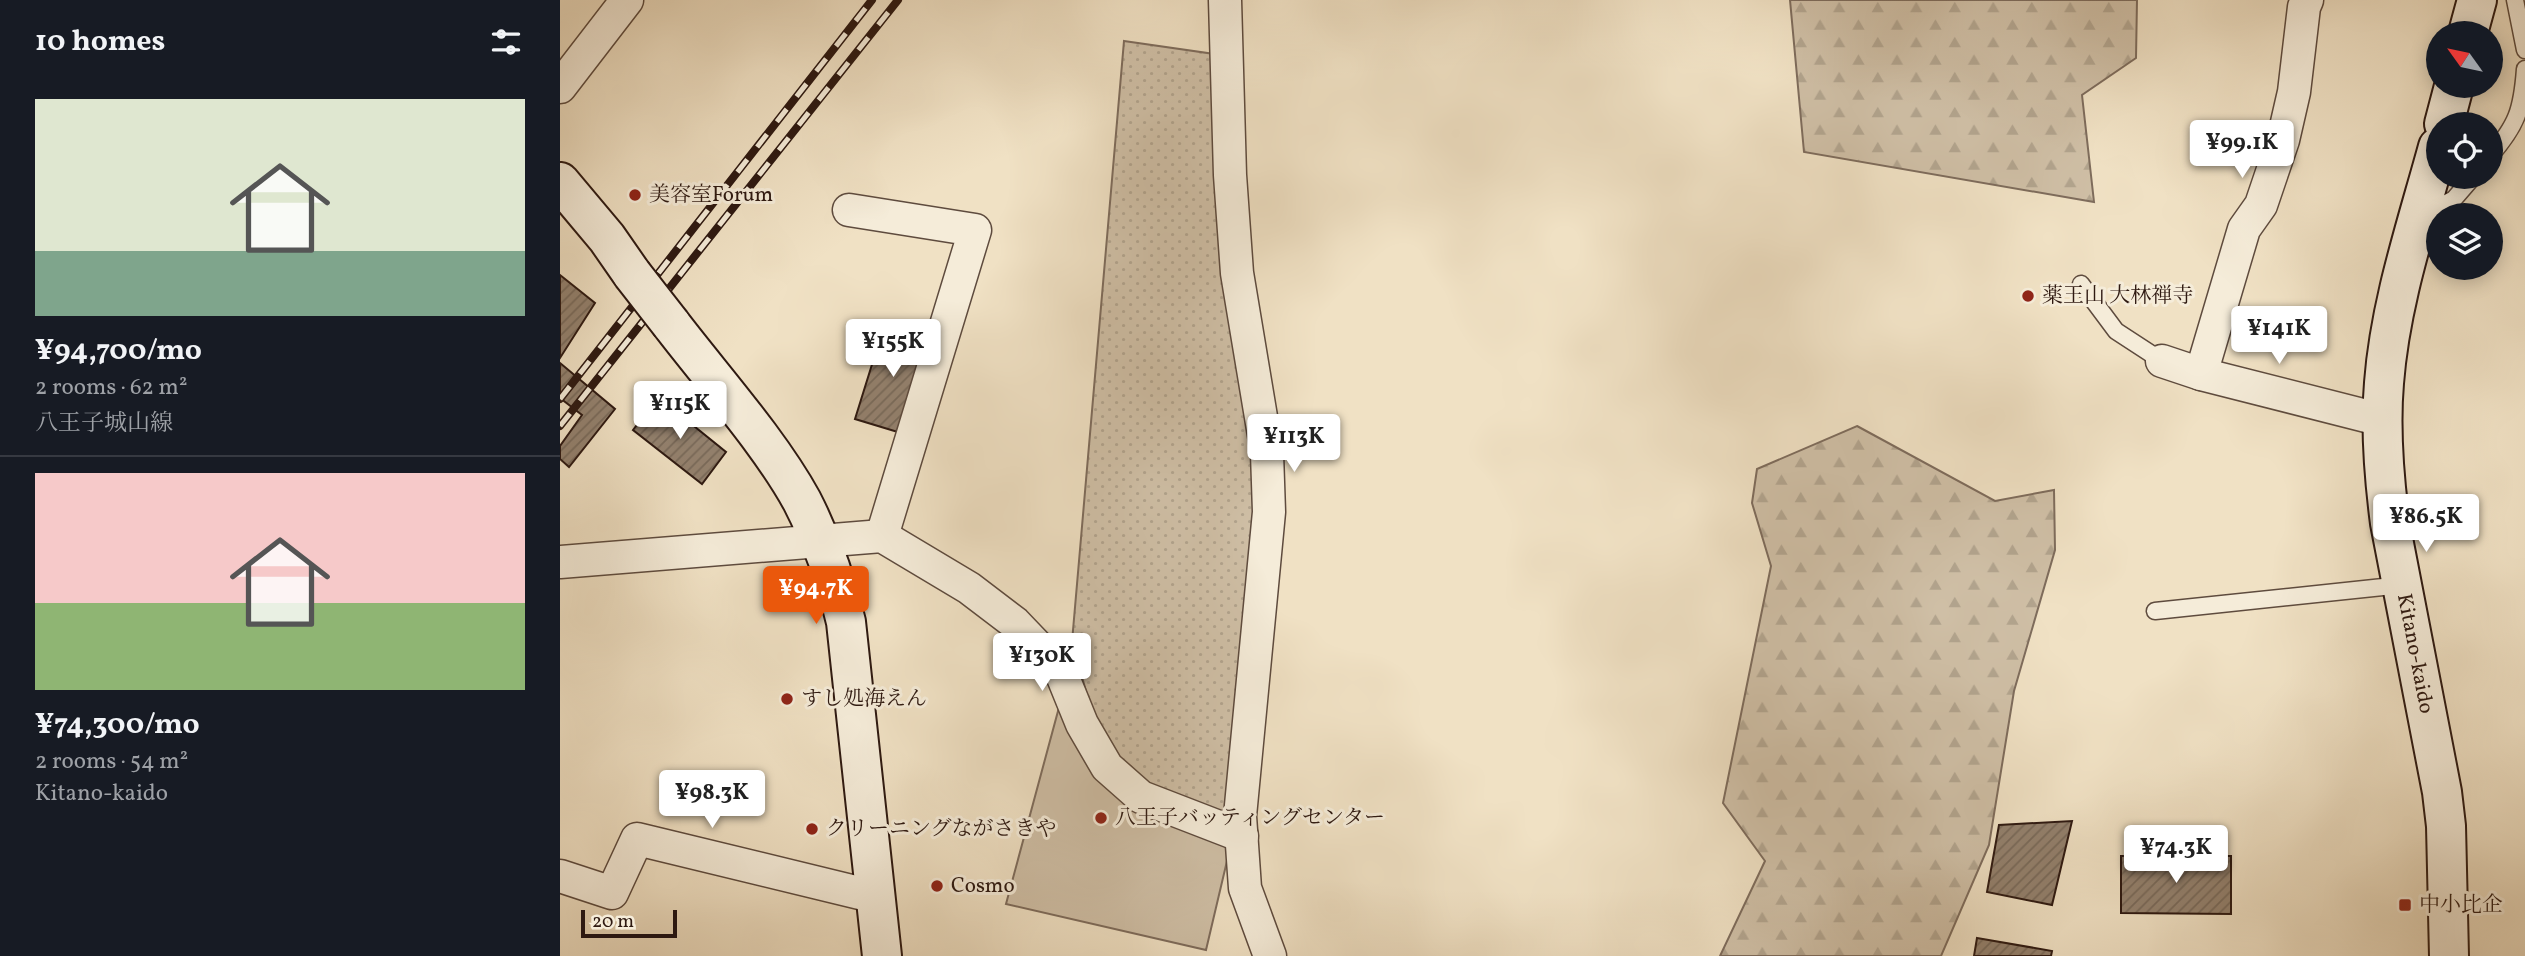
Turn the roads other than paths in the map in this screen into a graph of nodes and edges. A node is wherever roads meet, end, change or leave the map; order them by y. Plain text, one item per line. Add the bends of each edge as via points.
1 (627, 0) edge
2 (1224, 0) edge
3 (2308, 0) edge
4 (2477, 0) edge
5 (2515, 0) edge
6 (2471, 21) edge
7 (2525, 50) edge
8 (2525, 69) edge
9 (560, 87) edge
10 (2503, 141) edge
11 (560, 182) edge
12 (2426, 189) edge
13 (2463, 189) edge
14 (849, 210) dead end
15 (2419, 216) junction
16 (2081, 284) dead end
17 (2162, 361) joint
18 (2201, 374) junction
19 (2382, 420) junction
20 (882, 536) junction
21 (820, 540) junction
22 (560, 562) edge
23 (2402, 585) junction
24 (2155, 611) dead end
25 (1242, 836) junction
26 (560, 876) edge
27 (876, 897) junction
28 (882, 956) edge
29 (1270, 956) edge
30 (2449, 956) edge

1 - 9 street
2 - 25 street via 1237,273 1267,453 1269,512 1240,816
3 - 18 street via 2283,140 2261,205 2244,229
4 - 6 main road
5 - 7 lane
8 - 10 lane via 2522,104
11 - 21 main road, bridge via 769,450
12 - 15 main road, Kitano-kaido
13 - 15 lane via 2454,199
14 - 20 street via 975,230
15 - 19 main road, Kitano-kaido via 2389,345
16 - 17 lane via 2116,331
17 - 18 street
18 - 19 street
19 - 23 main road, Kitano-kaido via 2387,501
20 - 21 street
20 - 25 street via 969,588 1015,623 1060,670 1082,724 1107,767 1141,797
21 - 22 street
21 - 27 main road via 846,622
23 - 24 lane
23 - 30 main road, Kitano-kaido via 2442,792
25 - 29 street via 1245,888
26 - 27 street via 612,893 637,839
27 - 28 main road

